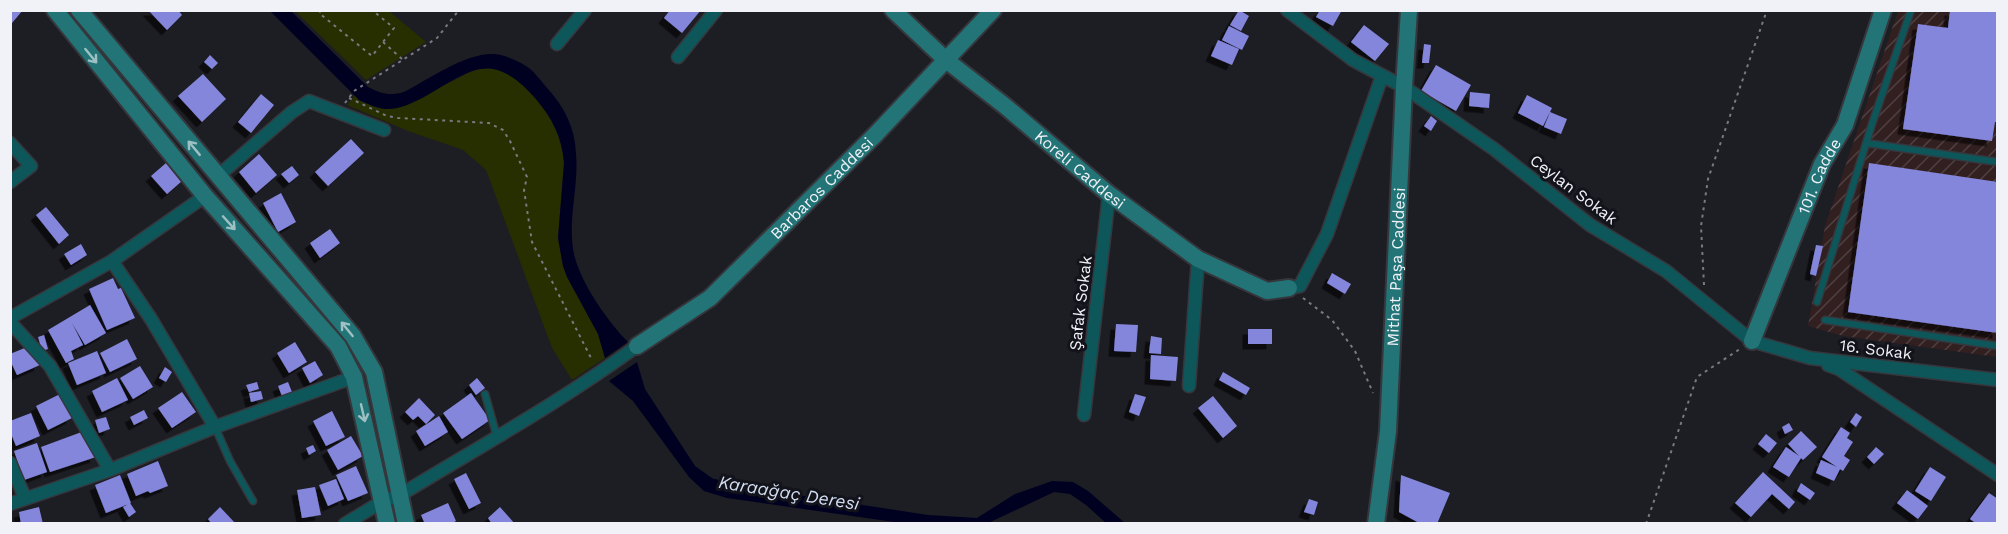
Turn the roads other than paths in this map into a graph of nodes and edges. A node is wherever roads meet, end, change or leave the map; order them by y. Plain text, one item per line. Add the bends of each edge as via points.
1 (55, 10) edge
2 (79, 10) edge
3 (585, 10) edge
4 (716, 10) edge
5 (893, 10) edge
6 (993, 10) edge
7 (1287, 10) edge
8 (1409, 10) edge
9 (1883, 10) edge
10 (1911, 10) edge
11 (557, 44) dead end
12 (678, 57) dead end
13 (946, 60) junction
14 (1382, 75) junction
15 (1404, 87) junction
16 (384, 130) dead end
17 (1866, 142) junction
18 (10, 143) edge
19 (1998, 162) edge
20 (218, 176) junction
21 (10, 182) edge
22 (1109, 194) junction
23 (205, 196) junction
24 (1198, 259) junction
25 (111, 261) junction
26 (1289, 288) joint
27 (1817, 302) dead end
28 (10, 318) edge
29 (1825, 320) dead end
30 (10, 322) edge
31 (1752, 341) junction
32 (637, 346) joint
33 (1998, 346) edge
34 (1810, 358) junction
35 (354, 377) junction
36 (1998, 380) edge
37 (1189, 386) dead end
38 (485, 394) dead end
39 (1084, 415) dead end
40 (215, 427) junction
41 (497, 437) junction
42 (10, 463) edge
43 (110, 470) junction
44 (1998, 475) edge
45 (399, 495) junction
46 (26, 498) junction
47 (253, 501) dead end
48 (382, 501) junction
49 (10, 504) edge
50 (345, 524) edge
51 (387, 524) edge
52 (406, 524) edge
53 (1376, 524) edge

1 -> 23 street
20 -> 2 street
3 - 11 street
4 - 12 street
5 - 13 street, Koreli Caddesi
6 - 13 street, Barbaros Caddesi
7 - 14 street, Ceylan Sokak via 1353,60
8 - 15 street, Mithat Paşa Caddesi
9 - 31 street, 101. Cadde via 1845,125 1822,164
10 - 17 lane
13 - 22 street, Koreli Caddesi
13 - 32 street, Barbaros Caddesi via 710,298
14 - 15 street, Ceylan Sokak
14 - 26 street via 1328,234 1300,286
15 - 31 street, Ceylan Sokak via 1494,149 1590,225 1666,271
15 - 53 street, Mithat Paşa Caddesi via 1388,432
16 - 20 street via 309,101
17 - 19 lane
17 - 27 lane
18 - 21 street via 31,166
45 -> 20 street via 374,372 353,336
22 - 24 street, Koreli Caddesi
22 - 39 street, Şafak Sokak
23 - 25 street
23 -> 35 street via 338,346
24 - 26 street, Koreli Caddesi via 1267,291
24 - 37 street
25 - 28 street
25 - 40 street via 151,319
29 - 33 lane
30 - 43 street via 50,366
31 - 34 street, 16. Sokak
32 - 41 street
34 - 36 street, 16. Sokak
34 - 44 street via 1839,369
35 - 40 street
35 -> 48 street
38 - 41 lane
40 - 43 street
40 - 47 lane
41 - 45 street
42 - 46 street
43 - 46 street
45 - 48 street
45 - 52 street
46 - 49 street
48 - 50 street
48 - 51 street

